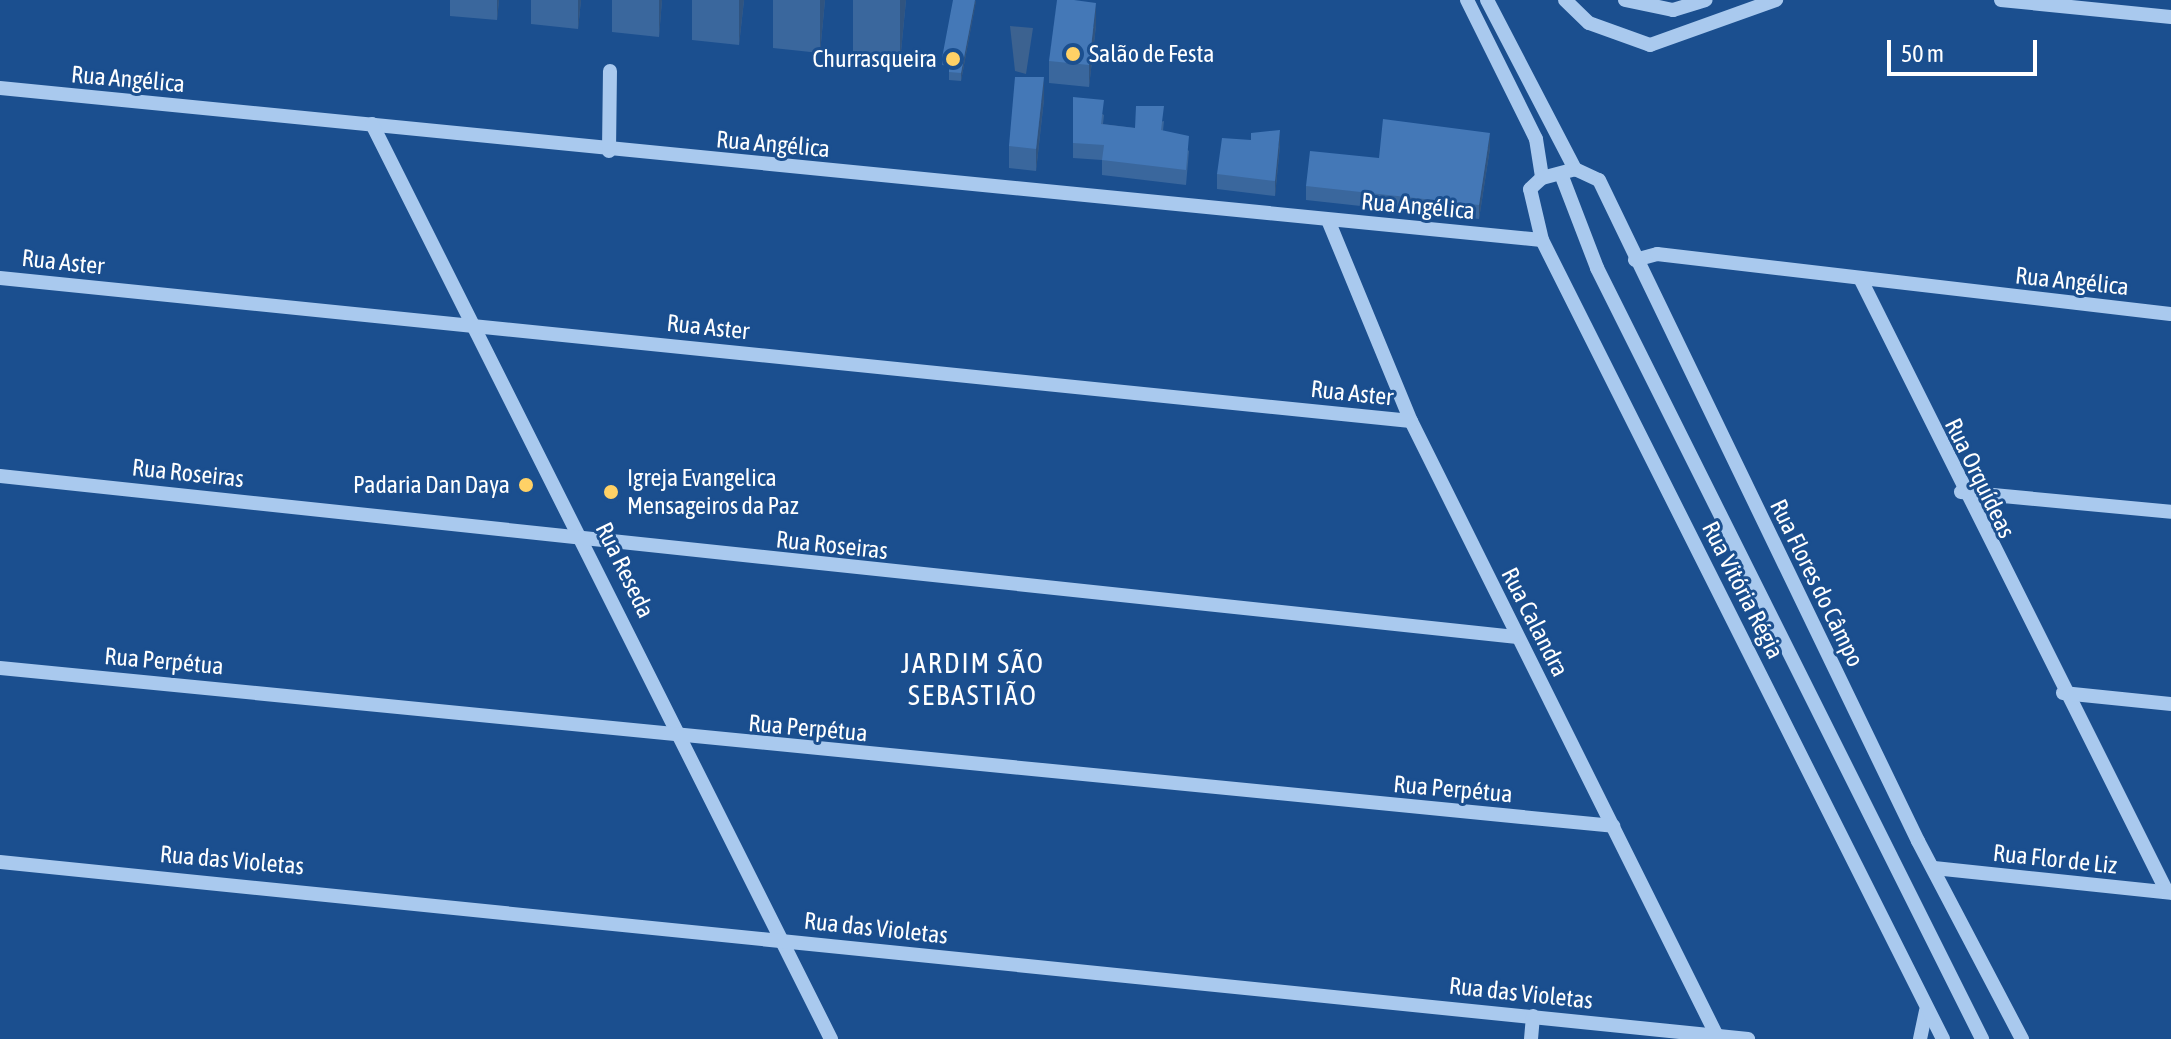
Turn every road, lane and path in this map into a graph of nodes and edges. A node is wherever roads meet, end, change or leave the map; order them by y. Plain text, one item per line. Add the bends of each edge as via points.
1 (1467, 0) edge
2 (1487, 0) edge
3 (1565, 0) edge
4 (1625, 0) edge
5 (1706, 0) edge
6 (1776, 0) edge
7 (2001, 0) edge
8 (1753, 4) edge
9 (2171, 17) edge
10 (610, 71) dead end
11 (0, 88) edge
12 (372, 124) junction
13 (609, 151) junction
14 (1568, 172) junction
15 (1542, 178) junction
16 (1328, 220) junction
17 (1542, 240) junction
18 (1635, 260) junction
19 (0, 278) edge
20 (1861, 280) junction
21 (2171, 314) edge
22 (474, 328) junction
23 (1411, 421) junction
24 (0, 476) edge
25 (1961, 492) junction
26 (2171, 512) edge
27 (585, 537) junction
28 (1517, 637) junction
29 (0, 668) edge
30 (2063, 693) junction
31 (2171, 704) edge
32 (679, 737) junction
33 (1613, 826) junction
34 (0, 862) edge
35 (1934, 868) junction
36 (2169, 892) edge
37 (788, 941) junction
38 (1924, 999) junction
39 (1533, 1016) junction
40 (1717, 1036) junction
41 (831, 1039) edge
42 (1531, 1039) edge
43 (1748, 1039) edge
44 (1920, 1039) edge
45 (1943, 1039) edge
46 (1982, 1039) edge
47 (2022, 1039) edge

1 - 15 street via 1536,139
2 - 14 street
3 - 8 street via 1589,23 1650,45
4 - 5 street via 1673,10
6 - 8 street
7 - 9 street
10 - 13 street
11 - 12 street, Rua Angélica
12 - 13 street, Rua Angélica
12 - 22 street, Rua Reseda
13 - 16 street, Rua Angélica
14 - 15 street
14 - 18 street, Rua Flores do Câmpo via 1599,180
14 - 46 street via 1597,268
15 - 17 street, Rua Vitória Régia via 1530,200
16 - 17 street, Rua Angélica
16 - 23 street, Rua Calandra
17 - 38 street, Rua Vitória Régia
18 - 20 street, Rua Angélica via 1657,254
18 - 35 street, Rua Flores do Câmpo
19 - 22 street, Rua Aster
20 - 21 street, Rua Angélica
20 - 25 street, Rua Orquídeas
22 - 23 street, Rua Aster
22 - 27 street, Rua Reseda
23 - 28 street, Rua Calandra
24 - 27 street, Rua Roseiras
25 - 26 street
25 - 30 street, Rua Orquídeas
27 - 28 street, Rua Roseiras
27 - 32 street, Rua Reseda
28 - 33 street, Rua Calandra
29 - 32 street, Rua Perpétua
30 - 31 street
30 - 36 street, Rua Orquídeas
32 - 33 street, Rua Perpétua
32 - 37 street, Rua Reseda
33 - 40 street, Rua Calandra
34 - 37 street, Rua das Violetas
35 - 36 street, Rua Flor de Liz
35 - 47 street, Rua Flores do Câmpo
37 - 39 street, Rua das Violetas
37 - 41 street, Rua Reseda
38 - 44 street via 1928,1021
38 - 45 street, Rua Vitória Régia
39 - 40 street, Rua das Violetas
39 - 42 street
40 - 43 street, Rua das Violetas

